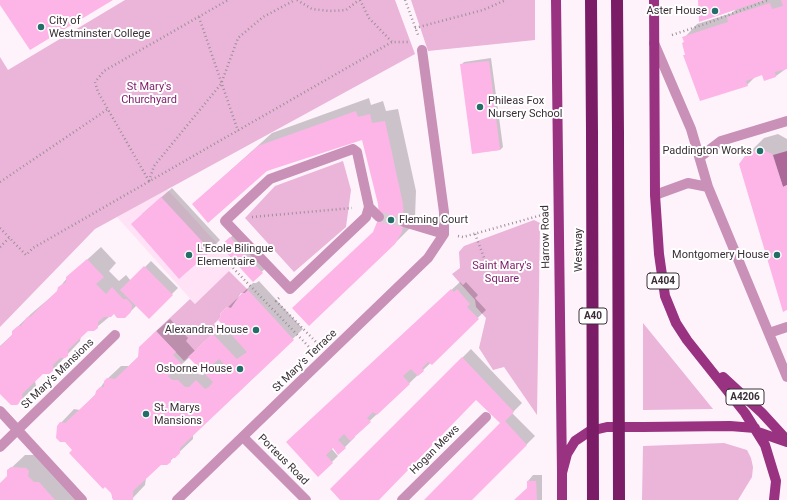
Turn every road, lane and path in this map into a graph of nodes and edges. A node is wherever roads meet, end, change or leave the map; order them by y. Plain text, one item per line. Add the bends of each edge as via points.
1 (228, 0) edge
2 (296, 0) edge
3 (360, 0) edge
4 (405, 0) edge
5 (506, 0) edge
6 (556, 0) edge
7 (591, 0) edge
8 (617, 0) edge
9 (654, 0) edge
10 (768, 0) edge
11 (198, 17) junction
12 (415, 28) junction
13 (672, 35) dead end
14 (419, 39) junction
15 (392, 42) junction
16 (654, 43) junction
17 (422, 50) joint
18 (221, 84) junction
19 (108, 109) junction
20 (787, 121) edge
21 (238, 131) junction
22 (700, 157) junction
23 (149, 181) junction
24 (0, 182) edge
25 (708, 187) junction
26 (655, 195) junction
27 (369, 206) junction
28 (542, 215) dead end
29 (379, 218) tunnel mouth
30 (225, 221) junction
31 (404, 222) tunnel mouth
32 (0, 228) edge
33 (444, 234) junction
34 (475, 234) junction
35 (9, 238) junction
36 (0, 247) edge
37 (486, 263) dead end
38 (233, 268) dead end
39 (290, 289) junction
40 (787, 327) edge
41 (769, 333) junction
42 (115, 335) dead end
43 (701, 356) junction
44 (325, 358) junction
45 (787, 377) edge
46 (0, 411) edge
47 (486, 417) dead end
48 (17, 430) junction
49 (756, 430) junction
50 (243, 437) junction
51 (787, 441) edge
52 (0, 447) edge
53 (562, 473) junction
54 (82, 500) edge
55 (177, 500) edge
56 (306, 500) edge
57 (402, 500) edge
58 (562, 500) edge
59 (593, 500) edge
60 (619, 500) edge
61 (774, 500) edge

1 - 11 path
2 - 3 path via 312,9 329,11 346,10
2 - 18 path via 263,17 238,38
3 - 15 path via 370,18
4 - 12 path
5 - 12 path via 483,10
6 - 53 main road, Harrow Road
7 - 59 highway, Westway / A40, bridge
8 - 60 highway, A40, bridge
9 - 16 main road, A404
10 - 13 path
11 - 18 path
11 - 19 path via 104,71 95,82
12 - 14 path
14 - 15 path
14 - 17 path
15 - 21 path
16 - 22 street via 691,129
16 - 26 main road, A404
17 - 33 street via 444,212
18 - 21 path
18 - 23 path via 154,166
19 - 23 path
19 - 24 path
20 - 22 street via 721,142
21 - 23 path
22 - 25 street
23 - 35 path via 33,248 26,255
25 - 26 street via 688,183
25 - 41 street
26 - 43 main road, A404 via 665,296 676,323
27 - 29 street
27 - 30 path
27 - 30 street via 357,152 353,149 270,179
27 - 39 street via 366,217
28 - 34 path
30 - 39 street
31 - 33 street
32 - 35 path
33 - 34 path via 463,237
33 - 44 street, St Mary's Terrace via 428,258
34 - 37 path
35 - 36 path
38 - 44 path
39 - 44 path via 276,301
40 - 41 street
41 - 45 street
42 - 48 street, St Mary's Mansions
43 - 49 main road, A404
43 - 51 main road, A4206 via 762,413
44 - 50 street, St Mary's Terrace
46 - 48 street
47 - 57 street, Hogan Mews
48 - 52 street, St Mary's Mansions
48 - 54 street
49 - 51 main road, A4206
49 - 53 main road via 730,426 606,427 590,430 575,441 567,454
49 - 61 main road via 769,453 776,481
50 - 55 street, St Mary's Terrace
50 - 56 street, Porteus Road
53 - 58 main road

